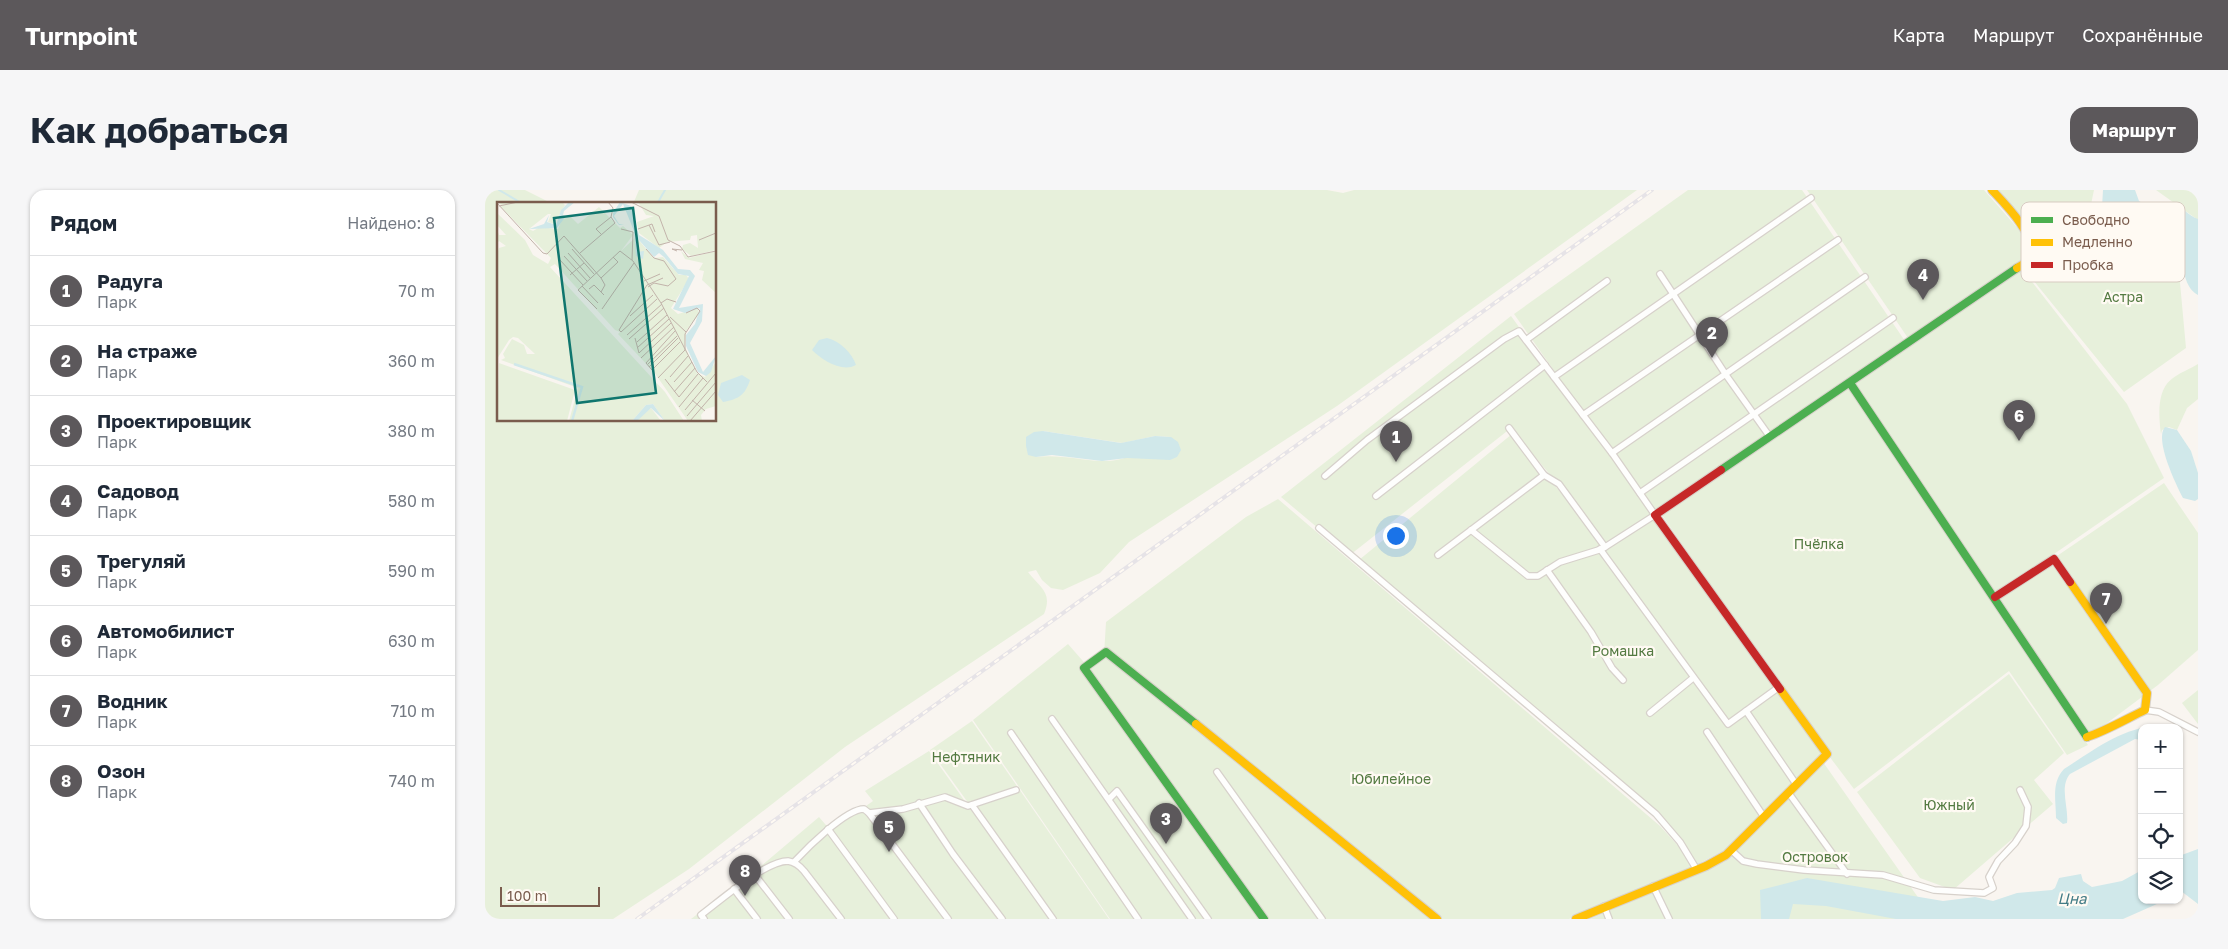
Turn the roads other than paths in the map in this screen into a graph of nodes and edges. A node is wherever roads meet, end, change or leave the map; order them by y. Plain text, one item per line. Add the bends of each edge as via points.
1 (1992, 190) edge
2 (1811, 198) dead end
3 (2021, 225) edge
4 (1838, 240) dead end
5 (2021, 266) edge
6 (1660, 274) dead end
7 (1865, 277) dead end
8 (1607, 281) dead end
9 (1672, 294) junction
10 (1893, 318) dead end
11 (1700, 335) junction
12 (1526, 340) junction
13 (1545, 365) junction
14 (1726, 375) junction
15 (1554, 377) junction
16 (1850, 383) junction
17 (1753, 414) junction
18 (1583, 415) junction
19 (1509, 428) dead end
20 (1769, 437) junction
21 (1612, 453) junction
22 (1544, 475) junction
23 (1325, 476) dead end
24 (1639, 493) junction
25 (1376, 496) dead end
26 (1655, 515) junction
27 (1319, 528) dead end
28 (1471, 530) junction
29 (1602, 548) junction
30 (1438, 555) dead end
31 (1547, 570) junction
32 (1995, 597) junction
33 (1693, 678) junction
34 (1623, 680) dead end
35 (1779, 687) junction
36 (2145, 710) junction
37 (1746, 711) junction
38 (1650, 713) dead end
39 (1052, 719) dead end
40 (1707, 732) dead end
41 (2198, 732) edge
42 (1011, 733) dead end
43 (1217, 772) dead end
44 (1796, 784) junction
45 (1016, 790) dead end
46 (2020, 790) dead end
47 (1788, 792) junction
48 (1109, 799) junction
49 (919, 804) junction
50 (972, 805) junction
51 (869, 813) junction
52 (1764, 816) junction
53 (828, 829) junction
54 (1731, 850) junction
55 (794, 862) junction
56 (1697, 870) junction
57 (1847, 874) junction
58 (755, 875) junction
59 (1653, 886) junction
60 (734, 889) junction
61 (1603, 906) junction
62 (705, 919) edge
63 (757, 919) edge
64 (789, 919) edge
65 (841, 919) edge
66 (894, 919) edge
67 (948, 919) edge
68 (1002, 919) edge
69 (1053, 919) edge
70 (1138, 919) edge
71 (1192, 919) edge
72 (1208, 919) edge
73 (1264, 919) edge
74 (1322, 919) edge
75 (1437, 919) edge
76 (1576, 919) edge
77 (1609, 919) edge
78 (1669, 919) edge

1 - 3 street
2 - 9 street
4 - 11 street
5 - 16 street
6 - 9 street
7 - 14 street
8 - 12 street
9 - 11 street
9 - 15 street
10 - 17 street
11 - 14 street
11 - 18 street
12 - 13 street
12 - 23 street via 1519,331 1504,339 1367,440
13 - 15 street
13 - 25 street
14 - 17 street
14 - 21 street
15 - 18 street
16 - 20 street
16 - 32 street
17 - 20 street
17 - 24 street
18 - 21 street
19 - 22 street
20 - 26 street
21 - 24 street
22 - 28 street
22 - 29 street via 1559,484
24 - 26 street
26 - 29 street
26 - 35 street
27 - 56 street via 1656,814 1680,842
28 - 30 street
28 - 31 street via 1528,576 1539,576
29 - 31 street via 1560,562
29 - 33 street
31 - 34 street
32 - 36 street via 2069,706 2086,737
32 - 36 street via 2054,559 2147,693
33 - 37 street via 1728,724
33 - 38 street
35 - 37 street
35 - 44 street via 1827,754
36 - 41 street via 2159,712
37 - 44 street
39 - 48 street
40 - 52 street
42 - 70 street
43 - 74 street
44 - 47 street
45 - 50 street
46 - 57 street via 2027,808 2026,826 1998,861 1989,877 1993,888 1984,893 1933,890 1883,876
47 - 52 street
47 - 57 street
48 - 71 street
48 - 72 street via 1117,791
49 - 50 street via 945,797
49 - 51 street
49 - 68 street
50 - 69 street
51 - 53 street via 857,809
51 - 67 street
52 - 54 street
53 - 55 street
53 - 66 street
54 - 56 street
54 - 57 street via 1743,861 1757,864
55 - 58 street via 783,862
55 - 65 street via 804,870
56 - 59 street
58 - 60 street
58 - 64 street
59 - 61 street
59 - 78 street
60 - 62 street via 701,915
60 - 63 street
61 - 76 street
61 - 77 street
73 - 75 street via 1084,668 1107,652

